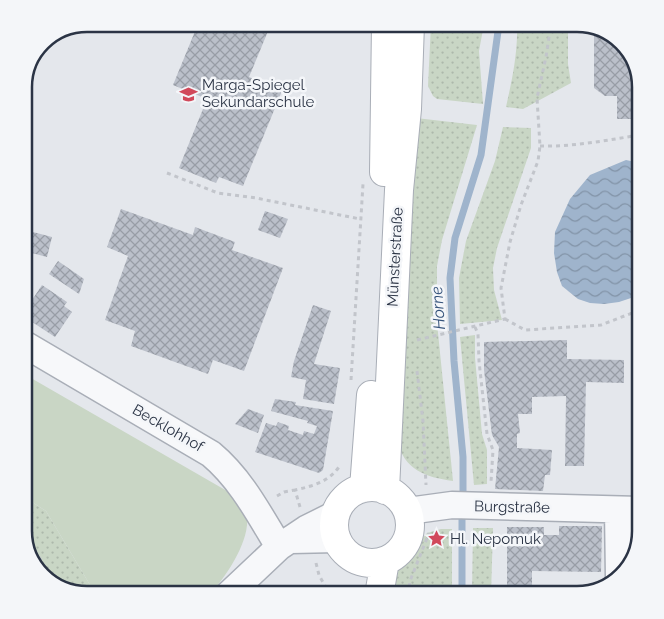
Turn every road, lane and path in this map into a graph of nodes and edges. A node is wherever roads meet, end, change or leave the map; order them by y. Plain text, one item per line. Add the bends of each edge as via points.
1 (386, 32) edge
2 (410, 32) edge
3 (550, 32) edge
4 (631, 136) edge
5 (540, 146) junction
6 (167, 173) dead end
7 (363, 182) dead end
8 (360, 220) junction
9 (632, 313) edge
10 (505, 320) junction
11 (475, 327) junction
12 (414, 340) dead end
13 (33, 349) edge
14 (417, 367) dead end
15 (350, 389) dead end
16 (342, 464) dead end
17 (374, 489) junction
18 (425, 490) dead end
19 (493, 498) junction
20 (629, 510) edge
21 (408, 511) junction
22 (336, 526) junction
23 (435, 528) dead end
24 (296, 539) junction
25 (372, 561) junction
26 (621, 563) edge
27 (239, 586) edge
28 (325, 586) edge
29 (365, 586) edge
30 (377, 586) edge
31 (409, 586) edge

1 - 17 main road, Münsterstraße
2 - 17 main road, Münsterstraße via 407,109
3 - 5 path via 538,98
4 - 5 path via 557,147
5 - 10 path via 538,161 510,242 501,288
6 - 8 path via 218,193
7 - 8 path
8 - 15 path
9 - 10 path via 601,325 525,330
10 - 11 path
11 - 12 path
11 - 19 path via 486,434 493,450
13 - 24 street, Becklohhof via 211,454
14 - 18 path
16 - 24 path via 317,485 295,490
17 - 21 main road via 398,498
17 - 22 main road via 354,492 345,499
19 - 20 street, Burgstraße
19 - 21 street, Burgstraße
20 - 26 street, Burgstraße
21 - 25 main road via 410,527 400,552 391,558
22 - 24 street
22 - 25 main road via 342,548 350,556
23 - 31 path via 416,562
24 - 27 street
24 - 28 path
25 - 29 main road
25 - 30 main road

